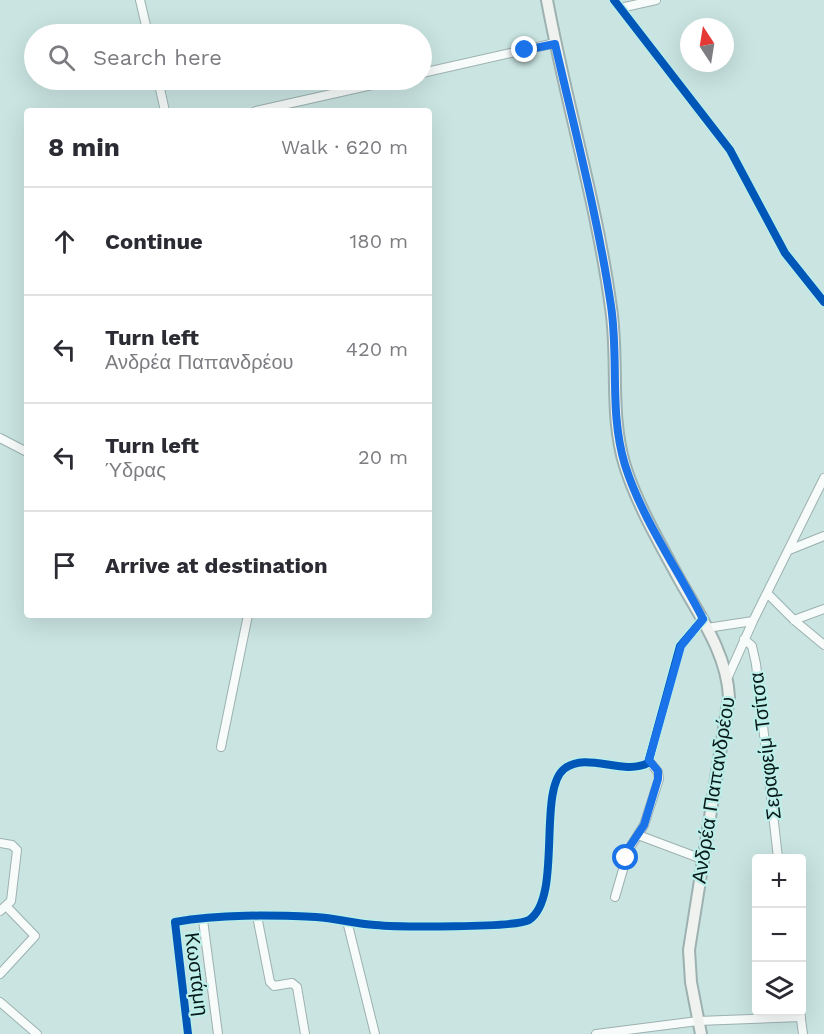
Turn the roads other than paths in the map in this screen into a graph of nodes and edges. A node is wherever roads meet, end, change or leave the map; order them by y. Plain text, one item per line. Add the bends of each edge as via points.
1 (140, 0) edge
2 (546, 0) edge
3 (614, 0) edge
4 (656, 0) edge
5 (620, 8) junction
6 (146, 24) edge
7 (555, 44) junction
8 (432, 71) edge
9 (160, 90) edge
10 (349, 90) edge
11 (164, 108) edge
12 (269, 108) edge
13 (824, 302) edge
14 (0, 438) edge
15 (24, 450) edge
16 (824, 478) edge
17 (824, 536) edge
18 (789, 550) junction
19 (768, 594) junction
20 (824, 609) edge
21 (247, 618) edge
22 (794, 620) junction
23 (753, 621) junction
24 (705, 623) junction
25 (744, 639) junction
26 (824, 645) edge
27 (727, 679) junction
28 (221, 747) dead end
29 (649, 760) junction
30 (638, 835) junction
31 (0, 843) edge
32 (778, 854) edge
33 (702, 859) junction
34 (615, 897) dead end
35 (4, 909) edge
36 (256, 916) junction
37 (203, 920) junction
38 (347, 921) junction
39 (0, 974) edge
40 (0, 1002) edge
41 (772, 1016) edge
42 (801, 1016) edge
43 (698, 1021) junction
44 (37, 1034) edge
45 (188, 1034) edge
46 (218, 1034) edge
47 (305, 1034) edge
48 (375, 1034) edge
49 (596, 1034) edge
50 (701, 1034) edge
51 (803, 1034) edge

1 - 6 street
2 - 7 main road, Ανδρέα Παπανδρέου
3 - 5 street
4 - 5 street
5 - 13 street via 730,150 785,253
7 - 8 street
7 - 24 main road, Ανδρέα Παπανδρέου via 612,309 615,405 622,454 638,495
9 - 11 street
10 - 12 street
14 - 15 street
16 - 18 street
17 - 18 street
18 - 19 street
19 - 22 street
19 - 23 street
20 - 22 street
21 - 28 street
22 - 26 street
23 - 24 street
23 - 25 street
24 - 27 main road, Ανδρέα Παπανδρέου
24 - 29 street via 681,646
25 - 27 street
25 - 32 street, Σεραφείμ Τσίτσα via 753,650
27 - 33 main road, Ανδρέα Παπανδρέου via 729,697
29 - 30 street via 658,771 658,779
29 - 38 street via 635,767 578,764 560,772 554,789 543,900 538,912 524,923 386,926
30 - 33 street
30 - 34 street via 628,849
31 - 35 street via 17,850 10,901
33 - 43 main road, Ανδρέα Παπανδρέου via 689,950
35 - 39 street via 35,936
36 - 37 street
36 - 38 street
36 - 47 street via 270,982 274,986 295,984
37 - 45 street, Κωστάμη via 178,921 173,925
37 - 46 street
38 - 48 street
40 - 44 street
41 - 43 street
42 - 51 street
43 - 49 street
43 - 50 main road, Ανδρέα Παπανδρέου

